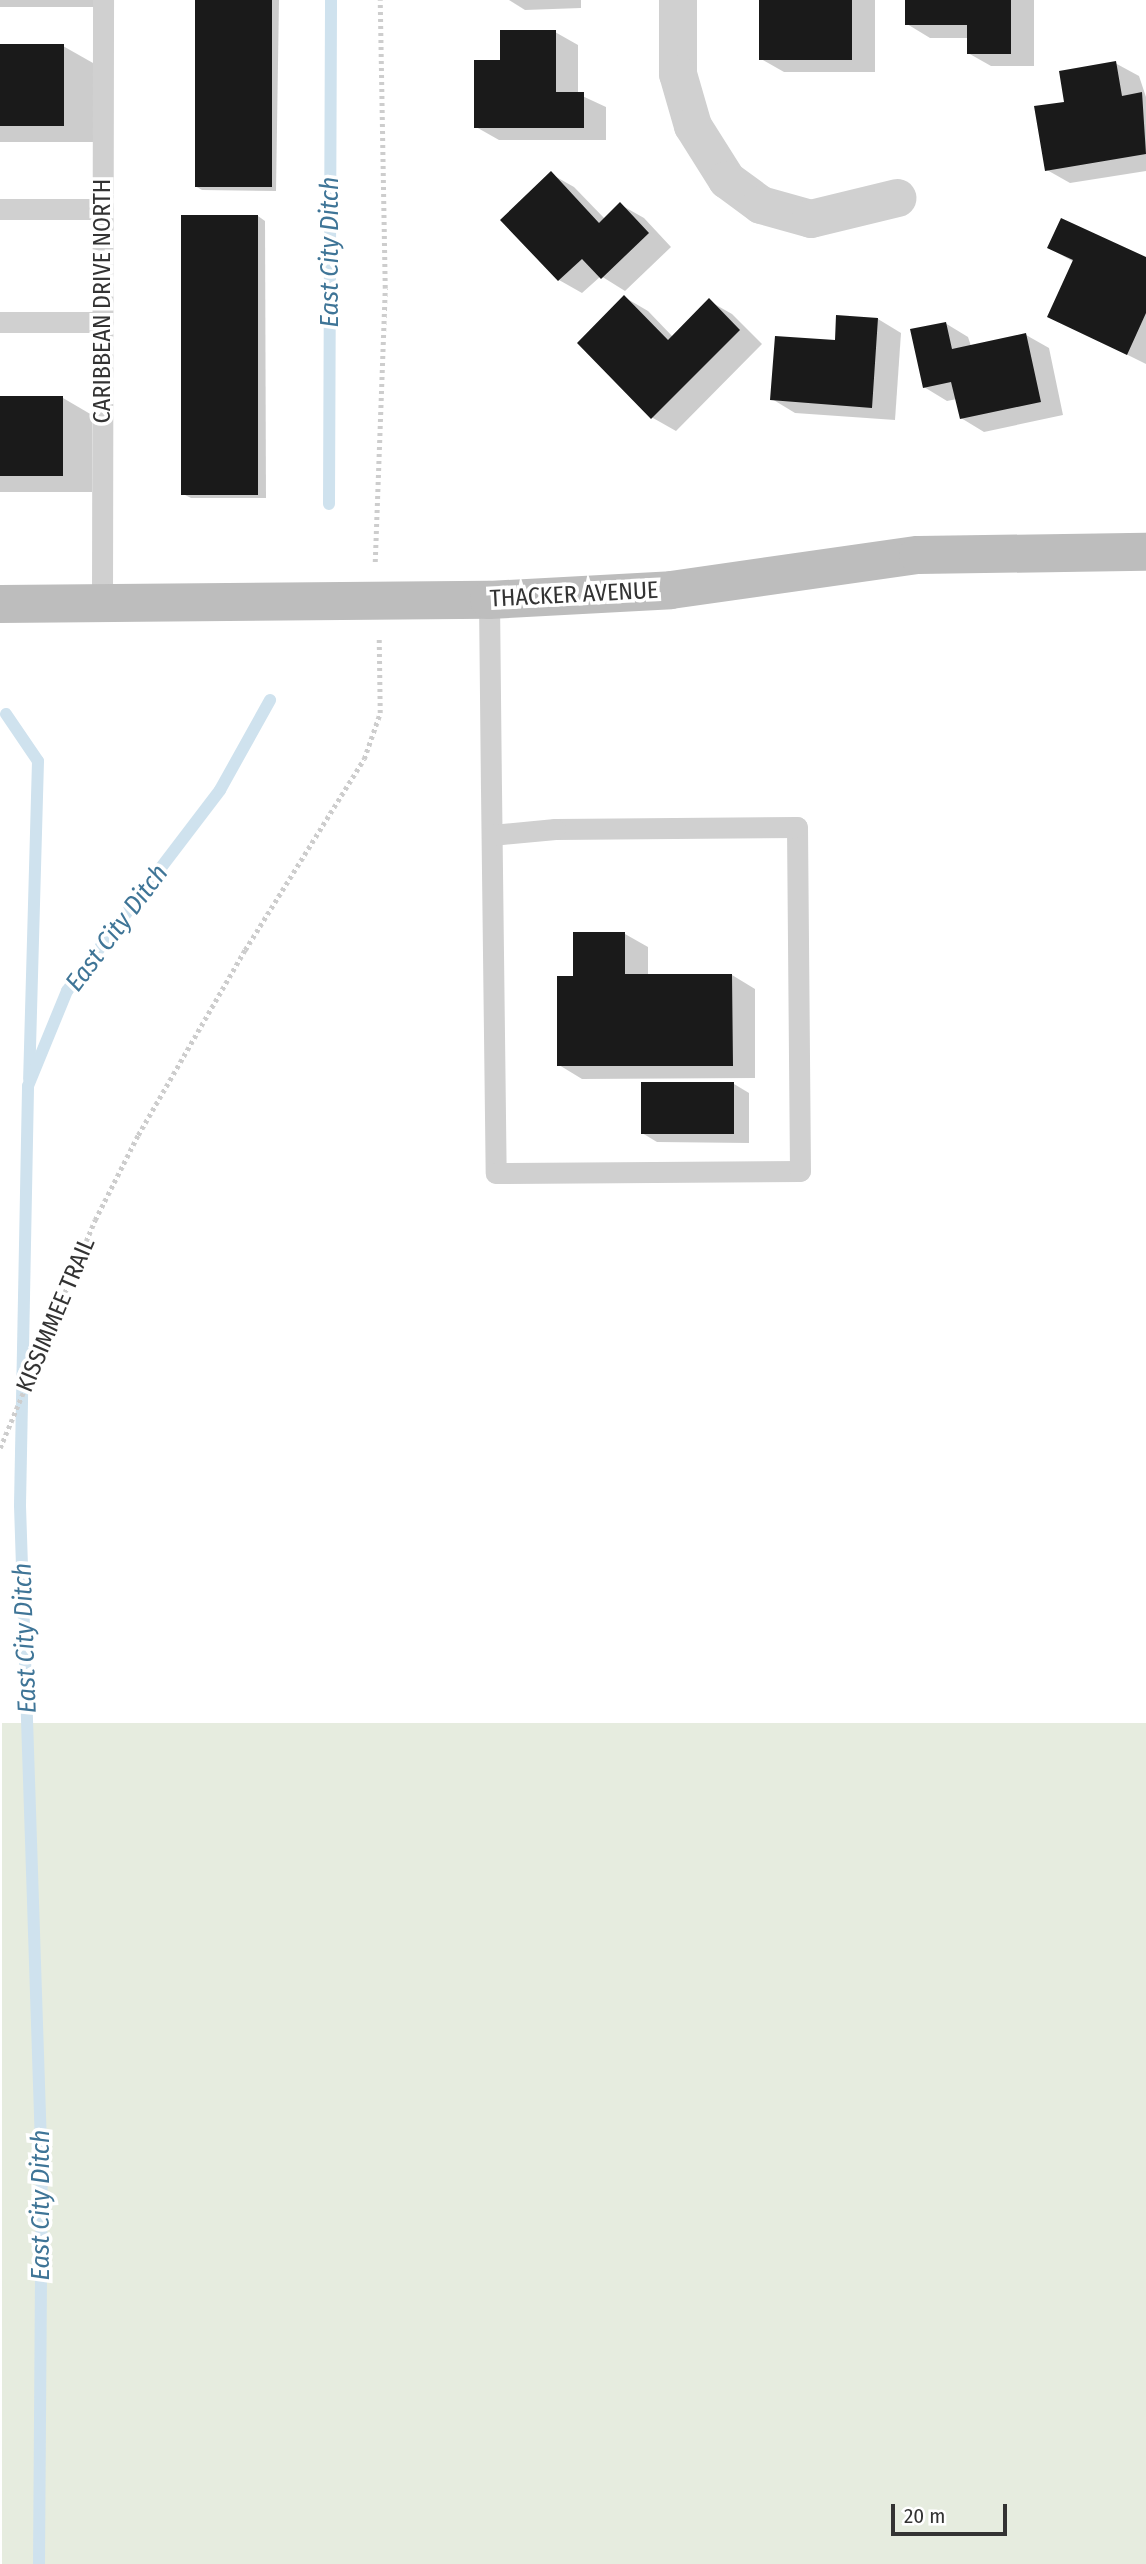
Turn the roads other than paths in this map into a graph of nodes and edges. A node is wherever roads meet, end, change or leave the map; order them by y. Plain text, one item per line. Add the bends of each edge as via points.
1 (103, 0) edge
2 (678, 0) edge
3 (898, 198) dead end
4 (0, 209) edge
5 (103, 209) junction
6 (0, 322) edge
7 (103, 322) junction
8 (1146, 552) edge
9 (489, 600) junction
10 (102, 603) junction
11 (0, 604) edge
12 (492, 835) junction

1 - 5 lane, CARIBBEAN DRIVE NORTH
2 - 3 street via 678,74 693,127 727,180 761,205 811,219
4 - 5 lane
5 - 7 lane, CARIBBEAN DRIVE NORTH
6 - 7 lane
7 - 10 lane, CARIBBEAN DRIVE NORTH
8 - 9 street, THACKER AVENUE via 918,555 671,590
9 - 10 street, THACKER AVENUE
9 - 12 lane
10 - 11 street, THACKER AVENUE
12 - 12 lane via 496,1172 800,1171 797,827 555,829

